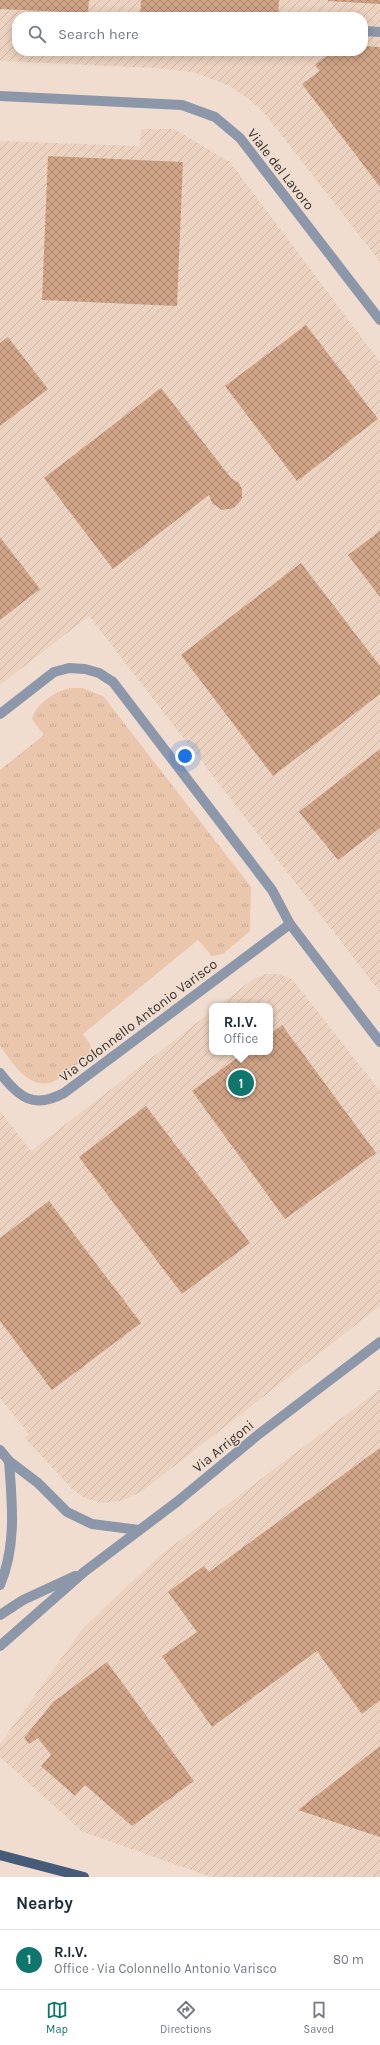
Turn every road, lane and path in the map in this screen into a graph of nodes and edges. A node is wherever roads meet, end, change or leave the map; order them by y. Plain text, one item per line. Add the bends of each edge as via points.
1 (368, 31) edge
2 (380, 32) edge
3 (0, 96) edge
4 (380, 320) edge
5 (0, 714) edge
6 (290, 924) junction
7 (380, 1042) edge
8 (0, 1073) edge
9 (380, 1342) edge
10 (0, 1450) edge
11 (9, 1461) junction
12 (139, 1530) junction
13 (84, 1572) junction
14 (0, 1585) edge
15 (0, 1615) edge
16 (0, 1646) edge
17 (0, 1855) edge
18 (84, 1877) edge

1 - 2 street
3 - 4 street, Viale del Lavoro via 182,105 215,117 240,138
5 - 6 street via 54,672 69,668 85,669 99,673 113,682 272,890
6 - 7 street
6 - 8 street, Via Colonnello Antonio Varisco via 64,1093 50,1100 35,1101 22,1095
9 - 12 street, Via Arrigoni
10 - 11 street
11 - 12 street via 38,1483 67,1512 92,1524
11 - 14 street via 13,1530 7,1569
12 - 13 street, Via Arrigoni
13 - 15 street, Via Arrigoni via 23,1600
13 - 16 street, Via Arrigoni
17 - 18 main road

